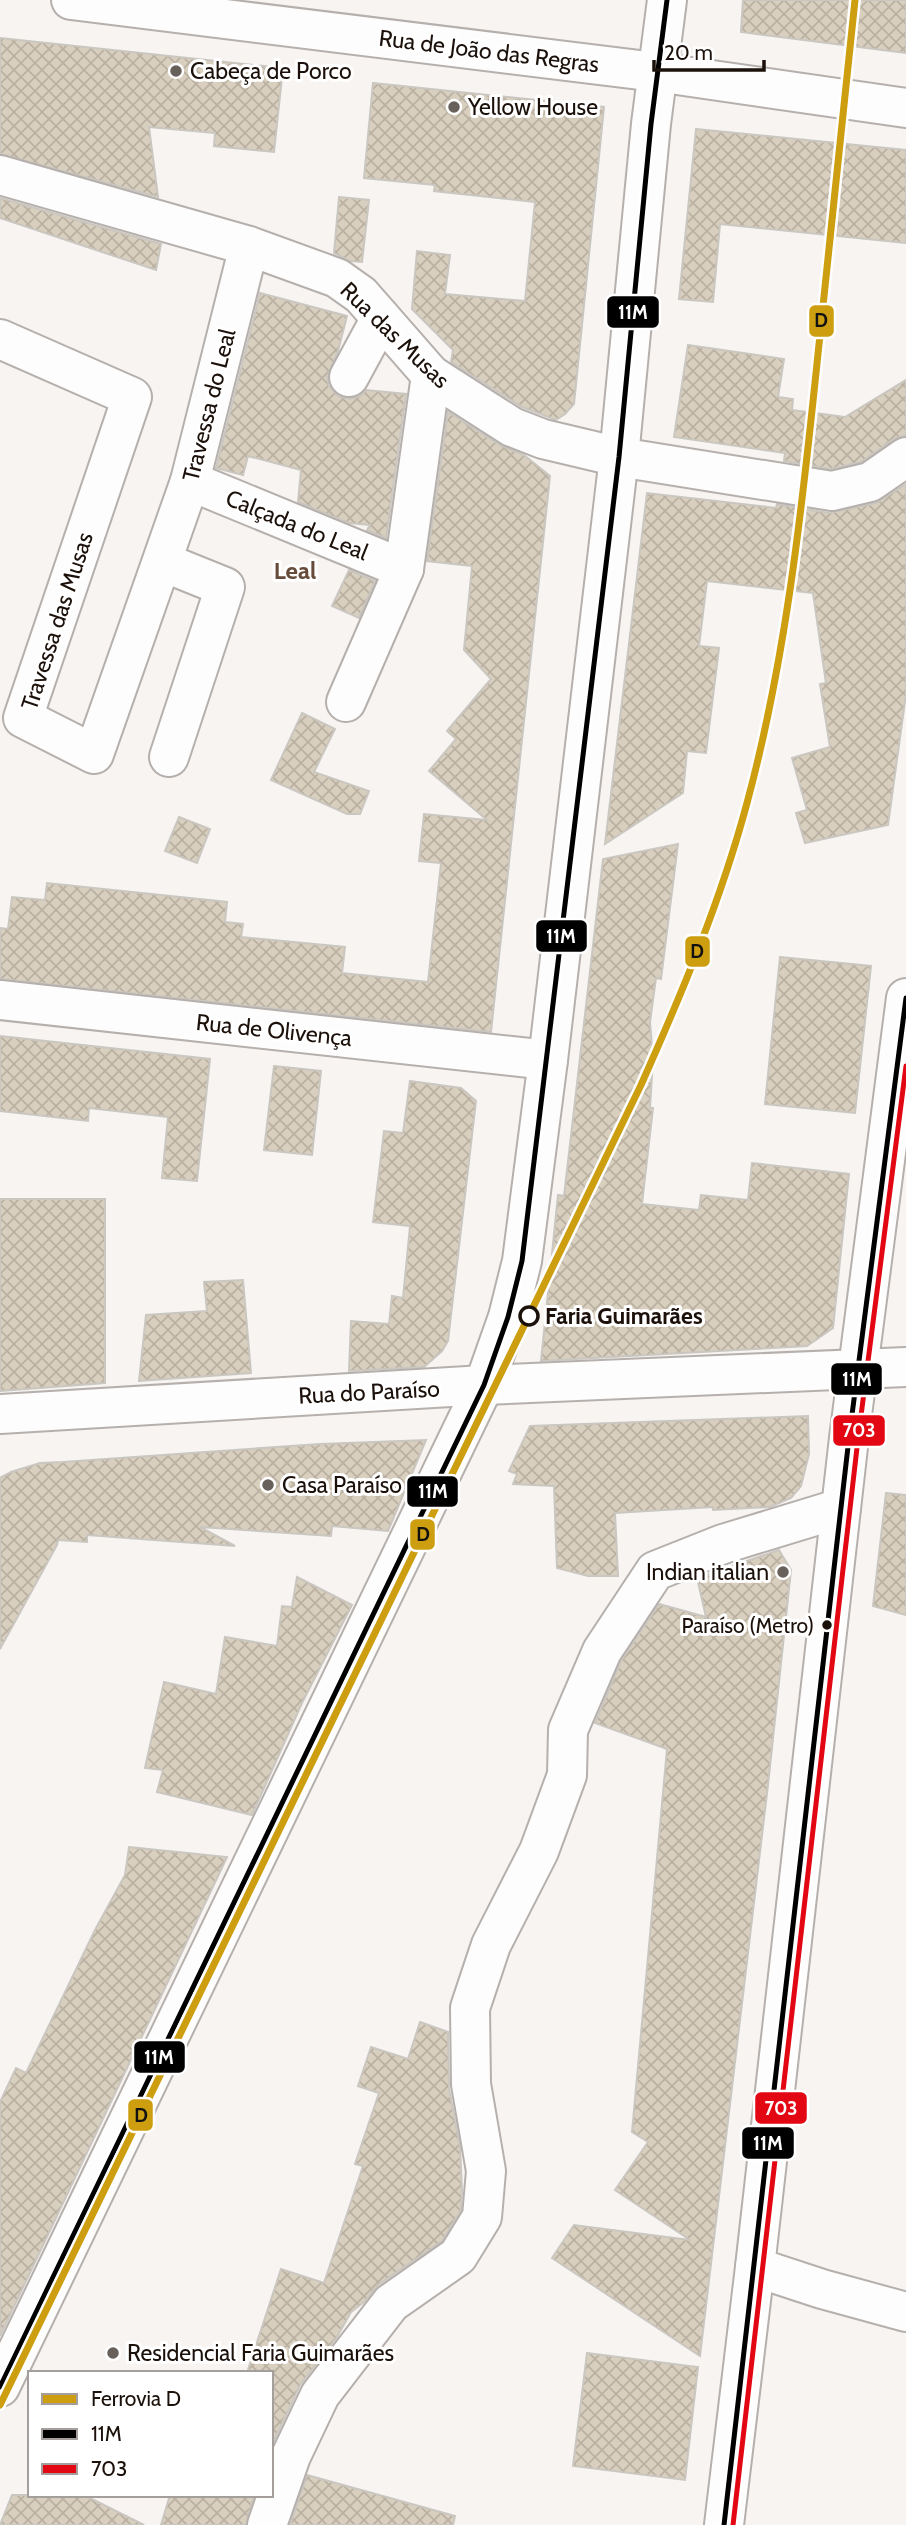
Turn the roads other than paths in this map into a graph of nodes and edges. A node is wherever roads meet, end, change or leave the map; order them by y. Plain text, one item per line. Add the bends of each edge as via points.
1 (71, 0) edge
2 (667, 0) edge
3 (656, 72) junction
4 (906, 108) edge
5 (0, 175) edge
6 (249, 246) junction
7 (381, 318) junction
8 (0, 339) edge
9 (431, 375) junction
10 (349, 377) dead end
11 (619, 457) junction
12 (906, 457) edge
13 (190, 481) junction
14 (163, 562) junction
15 (404, 569) junction
16 (346, 702) dead end
17 (169, 757) dead end
18 (906, 998) edge
19 (0, 1000) edge
20 (548, 1060) junction
21 (906, 1367) edge
22 (858, 1371) junction
23 (484, 1385) junction
24 (0, 1414) edge
25 (841, 1508) junction
26 (755, 2267) junction
27 (906, 2312) edge
28 (9, 2340) edge
29 (0, 2387) edge
30 (267, 2525) edge
31 (723, 2525) edge

1 - 3 street, Rua de João das Regras
2 - 3 street
3 - 4 street, Rua de João das Regras
3 - 11 street
5 - 6 street, Rua das Musas
6 - 7 street, Rua das Musas via 337,278 361,295
6 - 13 street, Travessa do Leal
7 - 9 street, Rua das Musas
7 - 10 street
8 - 14 street, Travessa das Musas via 132,397 23,718 94,754
9 - 11 street, Rua das Musas via 512,427
9 - 15 street
11 - 12 street, Rua das Musas via 832,491 870,482
11 - 20 street
13 - 14 street, Travessa do Leal
13 - 15 street, Calçada do Leal
14 - 17 street via 226,587
15 - 16 street
18 - 22 street
19 - 20 street, Rua de Olivença
20 - 23 street via 522,1261
21 - 22 street, Rua do Paraíso
22 - 23 street, Rua do Paraíso
22 - 25 street
23 - 24 street, Rua do Paraíso
23 - 28 street
25 - 26 street
25 - 30 street via 723,1544 655,1571 601,1651 568,1730 567,1775 539,1851 491,1945 470,2008 471,2084 486,2171 482,2217 458,2256 391,2303 320,2395 291,2456
26 - 27 street
26 - 31 street
28 - 29 street

